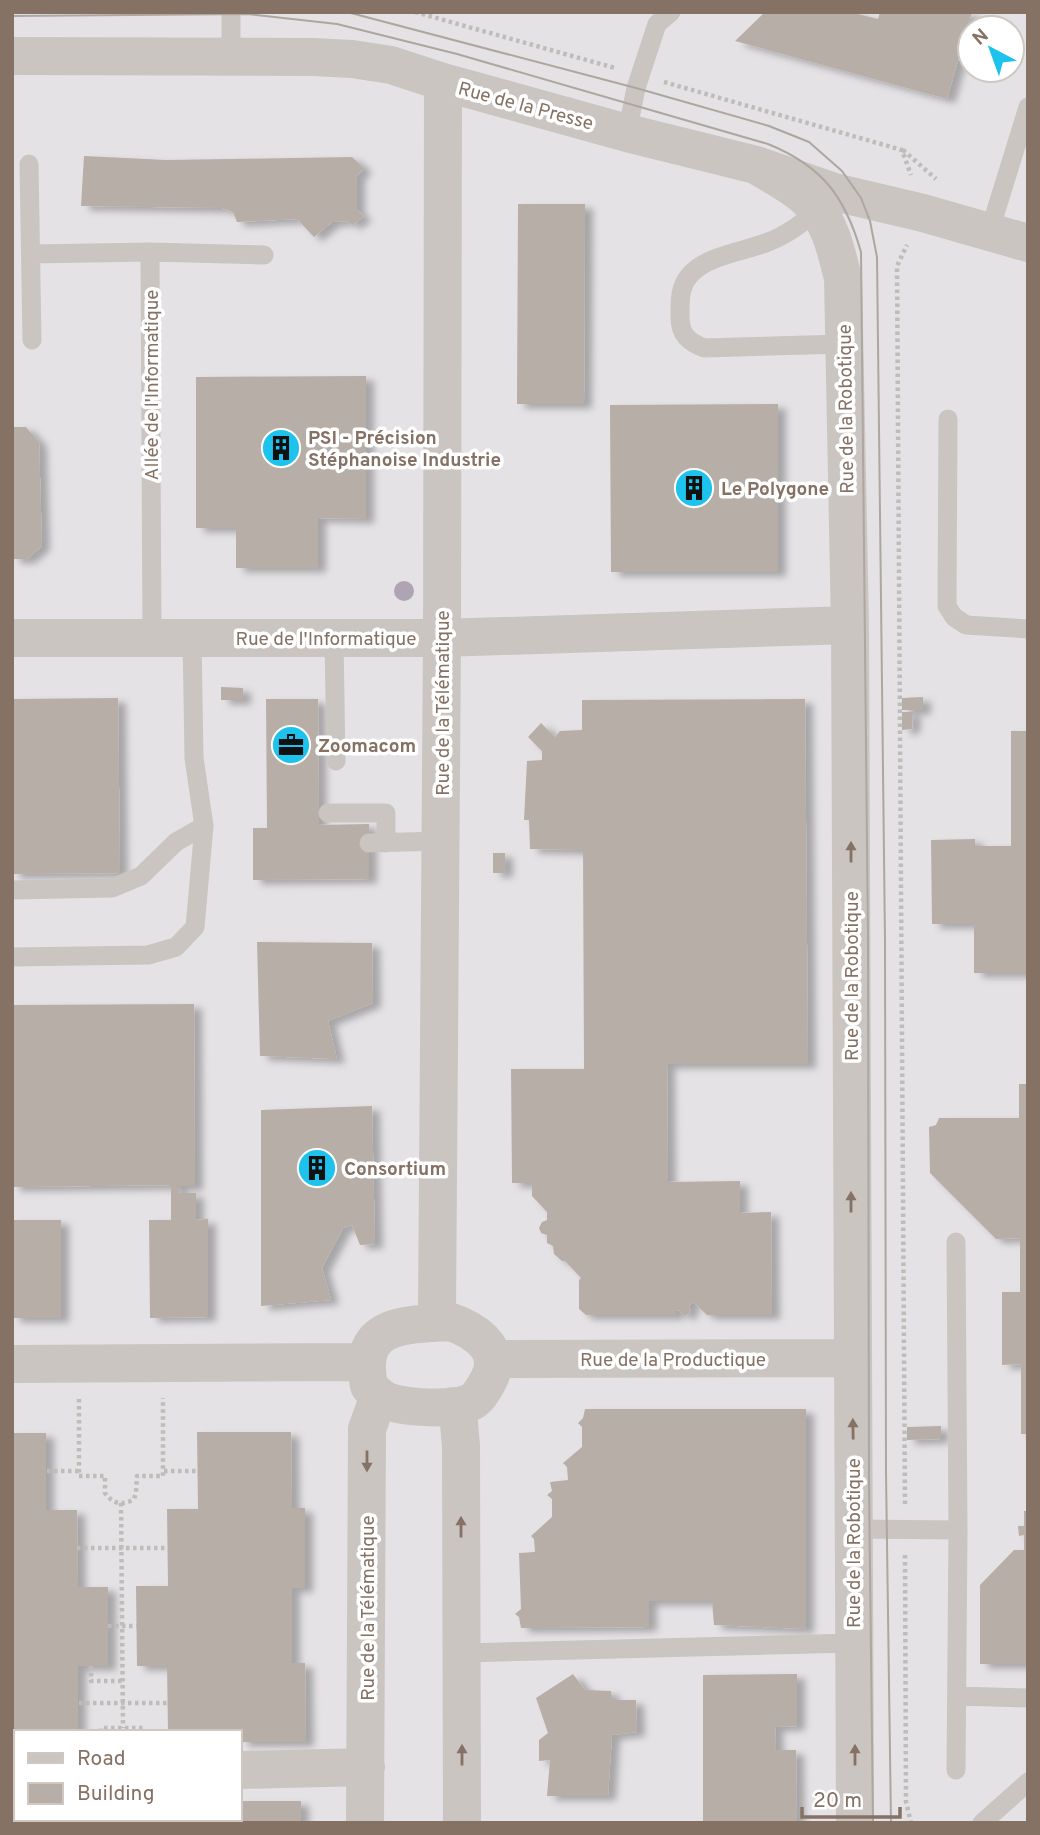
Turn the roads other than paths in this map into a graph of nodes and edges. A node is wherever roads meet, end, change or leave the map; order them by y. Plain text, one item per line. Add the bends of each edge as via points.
1 (231, 12) edge
2 (664, 18) edge
3 (12, 56) edge
4 (231, 57) junction
5 (443, 82) junction
6 (1028, 107) edge
7 (627, 133) junction
8 (29, 164) dead end
9 (756, 165) junction
10 (818, 210) junction
11 (989, 233) junction
12 (1028, 243) edge
13 (150, 252) junction
14 (31, 254) junction
15 (264, 255) dead end
16 (32, 340) dead end
17 (844, 344) junction
18 (948, 419) dead end
19 (850, 625) junction
20 (1028, 629) edge
21 (192, 637) junction
22 (12, 638) edge
23 (152, 638) junction
24 (334, 638) junction
25 (442, 638) junction
26 (336, 761) dead end
27 (328, 813) dead end
28 (204, 826) junction
29 (441, 841) junction
30 (12, 890) edge
31 (12, 957) edge
32 (956, 1242) dead end
33 (434, 1323) junction
34 (852, 1358) junction
35 (494, 1359) junction
36 (12, 1364) edge
37 (367, 1365) junction
38 (386, 1401) junction
39 (453, 1406) junction
40 (853, 1529) junction
41 (958, 1530) junction
42 (854, 1643) junction
43 (461, 1653) junction
44 (957, 1696) junction
45 (1028, 1698) edge
46 (366, 1768) junction
47 (242, 1770) edge
48 (956, 1770) dead end
49 (1028, 1782) edge
50 (365, 1823) edge
51 (462, 1823) edge
52 (855, 1823) edge
53 (982, 1823) edge

1 - 4 lane
2 - 7 lane via 636,88
3 - 4 street, Rue de la Presse
4 - 5 street, Rue de la Presse via 352,59 391,65
5 - 7 street, Rue de la Presse
5 - 25 street, Rue de la Télématique
6 - 11 lane
7 - 9 street, Rue de la Presse
8 - 14 lane
9 - 10 street, Rue de la Robotique
9 - 11 street, Rue de la Presse via 834,192
10 - 17 street, Rue de la Robotique via 834,242 843,278
10 - 17 lane via 794,230 709,262 689,275 681,290 680,327 688,341 704,348
11 - 12 street, Rue de la Presse
13 - 14 lane
13 - 15 lane
13 - 23 lane, Allée de l'Informatique
14 - 16 lane
17 - 19 street, Rue de la Robotique
18 - 20 lane via 947,606 966,625
19 - 25 street, Rue de l'Informatique
34 -> 19 street, Rue de la Robotique
21 - 23 street, Rue de l'Informatique
21 - 24 street, Rue de l'Informatique
21 - 28 lane via 194,758
22 - 23 street, Rue de l'Informatique
24 - 25 street, Rue de l'Informatique
24 - 26 lane
25 - 29 street, Rue de la Télématique
27 - 29 lane via 386,813 377,843
28 - 30 lane via 176,842 141,876 112,888
28 - 31 lane via 195,928 176,947 148,955
29 - 33 street, Rue de la Télématique
32 - 41 lane
33 - 35 street via 451,1322 471,1329
33 - 37 street via 392,1328 375,1341
34 - 35 street, Rue de la Productique
40 -> 34 street, Rue de la Robotique
35 - 39 street via 482,1391 471,1402
36 - 37 street
37 - 38 street via 369,1386
38 - 39 street
38 -> 46 street, Rue de la Télématique via 375,1407 367,1429
43 -> 39 street via 461,1446 458,1412
40 - 41 lane
40 - 42 street, Rue de la Robotique
41 - 44 lane
42 - 43 lane
52 -> 42 street, Rue de la Robotique
51 -> 43 street
44 - 45 lane
44 - 48 lane
46 - 47 street
46 - 50 street, Rue de la Télématique
49 - 53 lane

